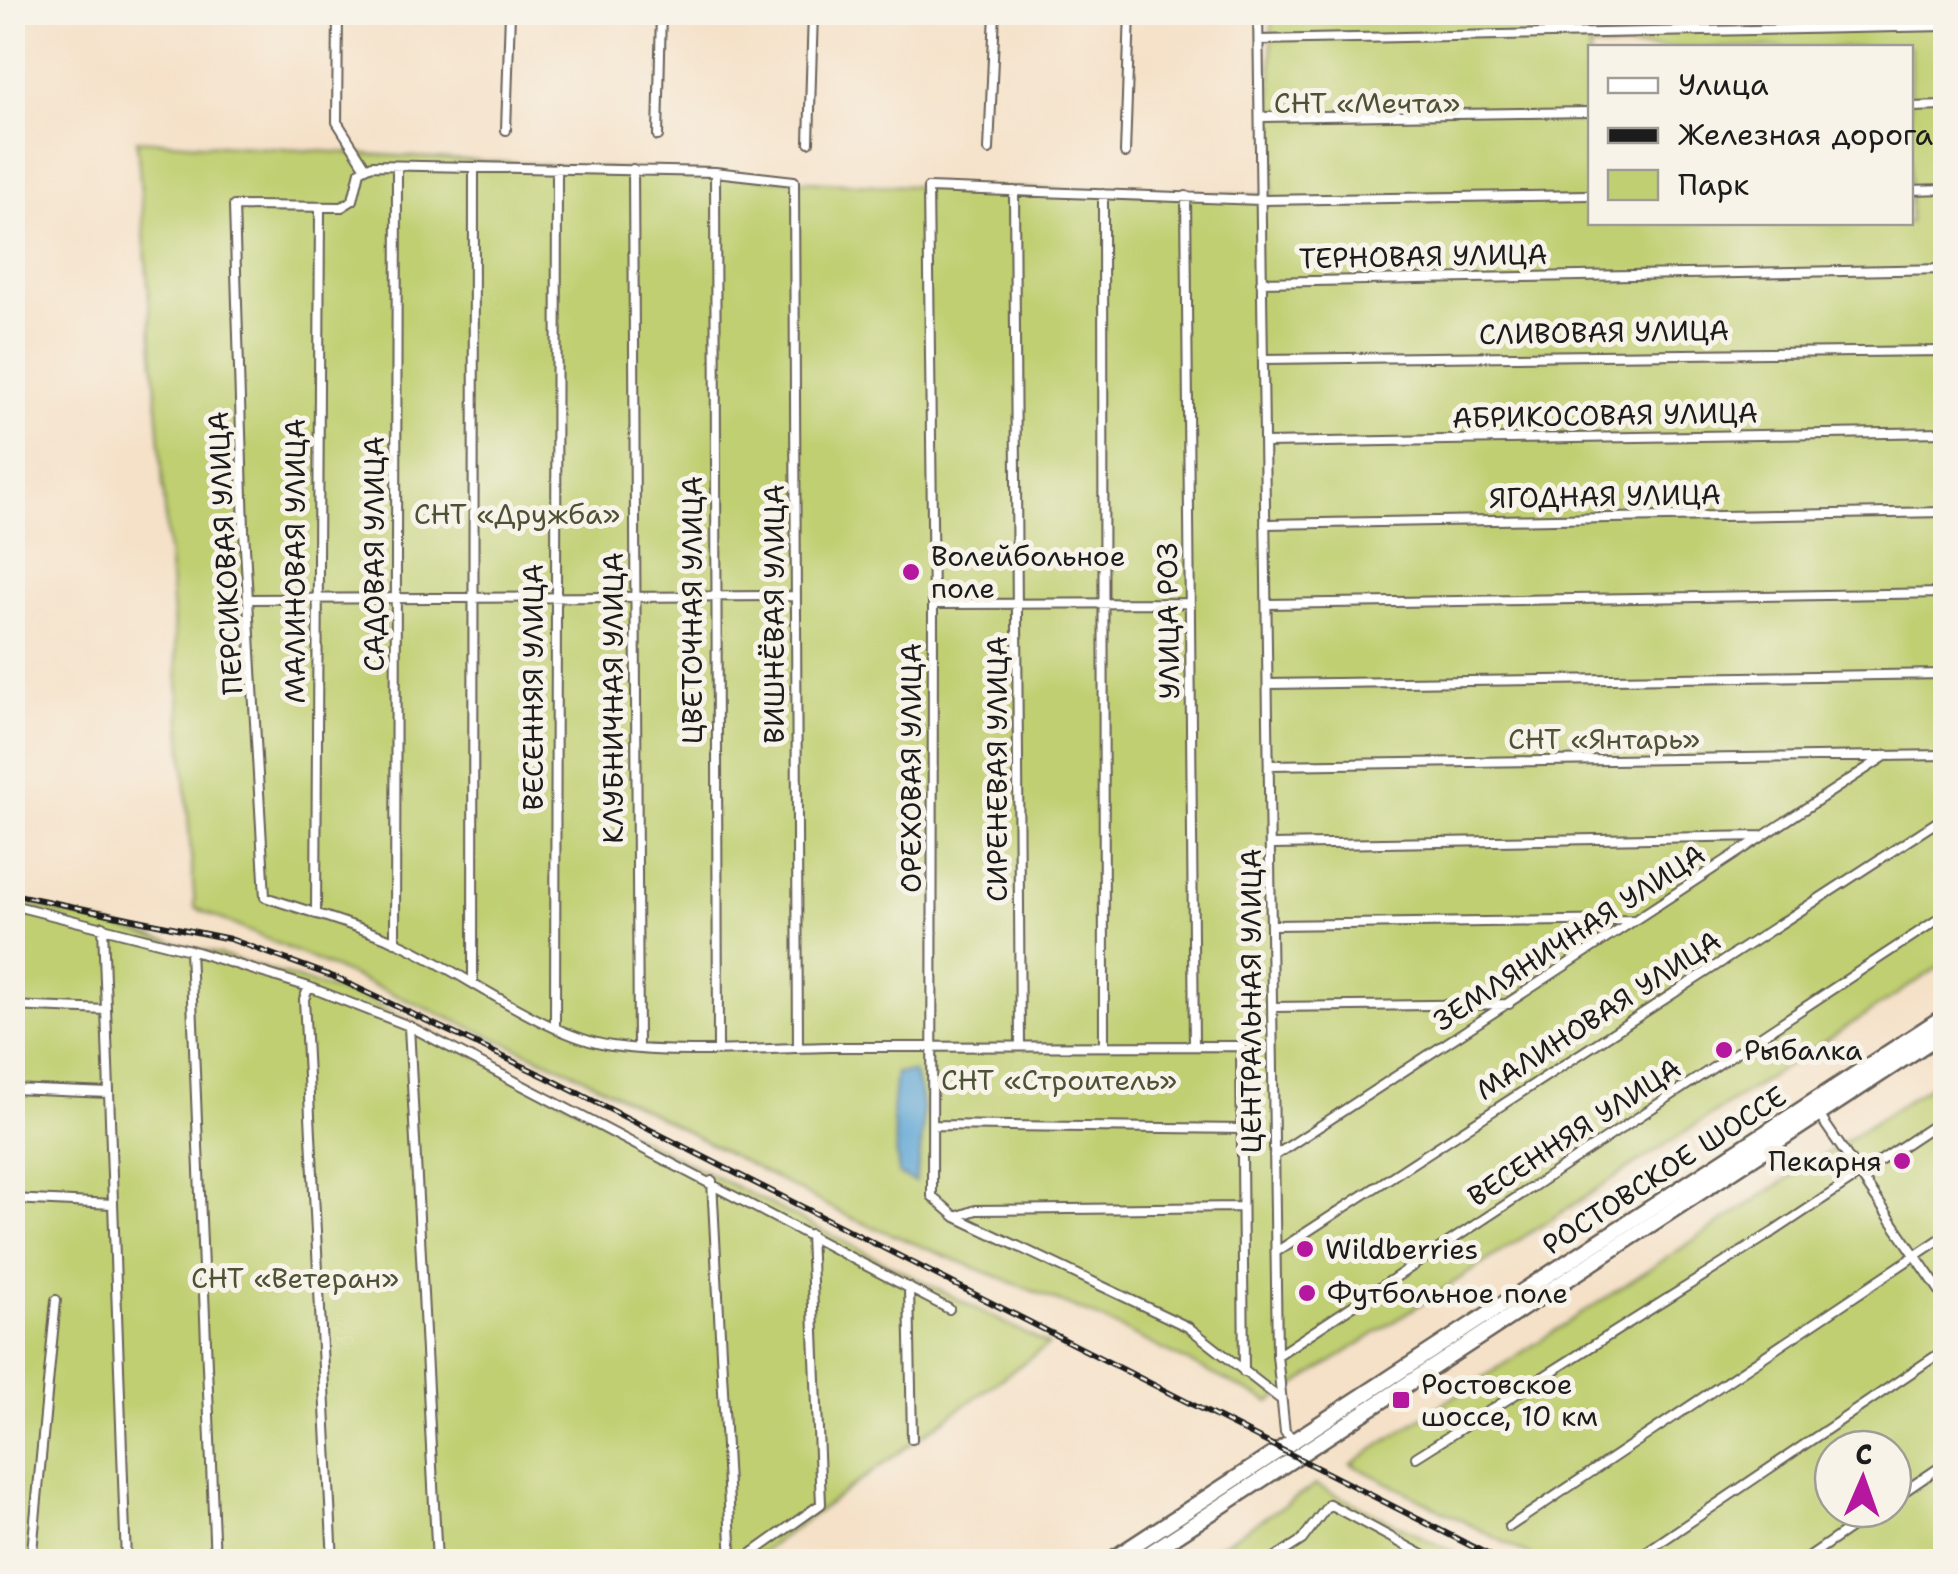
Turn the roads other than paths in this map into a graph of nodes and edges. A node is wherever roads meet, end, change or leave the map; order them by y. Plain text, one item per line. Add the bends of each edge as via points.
1 (338, 12) edge
2 (510, 12) edge
3 (661, 12) edge
4 (813, 12) edge
5 (994, 12) edge
6 (1130, 12) edge
7 (1258, 12) edge
8 (1946, 26) edge
9 (1259, 40) junction
10 (1946, 106) edge
11 (1913, 107) edge
12 (1588, 112) edge
13 (1260, 116) junction
14 (506, 130) dead end
15 (658, 136) dead end
16 (809, 142) dead end
17 (989, 150) dead end
18 (1125, 154) dead end
19 (365, 166) junction
20 (397, 166) junction
21 (474, 167) junction
22 (556, 168) junction
23 (633, 169) junction
24 (715, 172) junction
25 (1946, 189) edge
26 (1913, 190) edge
27 (1014, 191) junction
28 (1104, 194) junction
29 (1588, 194) edge
30 (1186, 196) junction
31 (1260, 200) junction
32 (320, 208) junction
33 (1946, 269) edge
34 (1261, 282) junction
35 (1946, 352) edge
36 (1263, 358) junction
37 (1946, 432) edge
38 (1265, 443) junction
39 (1946, 512) edge
40 (1265, 524) junction
41 (1946, 594) edge
42 (555, 595) junction
43 (635, 595) junction
44 (714, 595) junction
45 (318, 596) junction
46 (397, 596) junction
47 (475, 596) junction
48 (795, 596) junction
49 (250, 599) junction
50 (1018, 602) junction
51 (1106, 603) junction
52 (1190, 603) junction
53 (933, 604) junction
54 (1267, 604) junction
55 (1946, 674) edge
56 (1268, 684) junction
57 (1888, 754) junction
58 (1946, 755) edge
59 (1270, 765) junction
60 (1946, 816) edge
61 (1764, 836) junction
62 (1273, 846) junction
63 (12, 905) edge
64 (316, 914) junction
65 (1946, 914) edge
66 (1634, 920) junction
67 (1274, 925) junction
68 (103, 926) junction
69 (395, 942) junction
70 (190, 950) junction
71 (473, 982) junction
72 (309, 987) junction
73 (1510, 1004) junction
74 (12, 1006) edge
75 (1274, 1007) junction
76 (106, 1010) junction
77 (1946, 1015) edge
78 (409, 1026) junction
79 (555, 1026) junction
80 (1946, 1030) edge
81 (1104, 1045) junction
82 (1020, 1046) junction
83 (1194, 1046) junction
84 (638, 1047) junction
85 (934, 1047) junction
86 (718, 1048) junction
87 (798, 1048) junction
88 (12, 1089) edge
89 (109, 1093) junction
90 (1814, 1108) junction
91 (1946, 1117) edge
92 (934, 1125) junction
93 (1242, 1128) junction
94 (1274, 1156) junction
95 (1856, 1174) junction
96 (712, 1181) junction
97 (12, 1199) edge
98 (114, 1204) junction
99 (1242, 1207) junction
100 (956, 1217) junction
101 (810, 1234) junction
102 (1946, 1235) edge
103 (1276, 1252) junction
104 (1916, 1254) junction
105 (909, 1288) junction
106 (56, 1300) dead end
107 (1946, 1300) edge
108 (949, 1309) dead end
109 (1946, 1349) edge
110 (1277, 1355) junction
111 (1244, 1372) junction
112 (1278, 1398) junction
113 (912, 1439) dead end
114 (1303, 1444) junction
115 (1416, 1457) dead end
116 (1946, 1464) edge
117 (1913, 1486) edge
118 (1509, 1526) dead end
119 (1849, 1529) edge
120 (31, 1562) edge
121 (126, 1562) edge
122 (215, 1562) edge
123 (333, 1562) edge
124 (437, 1562) edge
125 (732, 1562) edge
126 (740, 1562) edge
127 (1108, 1562) edge
128 (1136, 1562) edge
129 (1268, 1562) edge
130 (1436, 1562) edge
131 (1631, 1562) edge
132 (1801, 1562) edge

1 - 19 street via 337,122
2 - 14 street
3 - 15 street
4 - 16 street
5 - 17 street
6 - 18 street
7 - 9 street, ЦЕНТРАЛЬНАЯ УЛИЦА
8 - 9 street
9 - 13 street, ЦЕНТРАЛЬНАЯ УЛИЦА
10 - 11 street
12 - 13 street
13 - 31 street, ЦЕНТРАЛЬНАЯ УЛИЦА
19 - 20 street
19 - 32 street via 353,200
20 - 21 street
20 - 46 street, САДОВАЯ УЛИЦА
21 - 22 street
21 - 47 street
22 - 23 street
22 - 42 street, ВЕСЕННЯЯ УЛИЦА
23 - 24 street
23 - 43 street, КЛУБНИЧНАЯ УЛИЦА
24 - 44 street, ЦВЕТОЧНАЯ УЛИЦА
24 - 48 street, ВИШНЁВАЯ УЛИЦА via 794,181
25 - 26 street
27 - 28 street
27 - 50 street, СИРЕНЕВАЯ УЛИЦА
27 - 53 street, ОРЕХОВАЯ УЛИЦА via 928,188
28 - 30 street
28 - 51 street
29 - 31 street
30 - 31 street
30 - 52 street, УЛИЦА РОЗ
31 - 34 street, ЦЕНТРАЛЬНАЯ УЛИЦА
32 - 45 street, МАЛИНОВАЯ УЛИЦА
32 - 49 street, ПЕРСИКОВАЯ УЛИЦА via 234,206
33 - 34 street, ТЕРНОВАЯ УЛИЦА
34 - 36 street, ЦЕНТРАЛЬНАЯ УЛИЦА
35 - 36 street, СЛИВОВАЯ УЛИЦА
36 - 38 street, ЦЕНТРАЛЬНАЯ УЛИЦА
37 - 38 street, АБРИКОСОВАЯ УЛИЦА
38 - 40 street, ЦЕНТРАЛЬНАЯ УЛИЦА
39 - 40 street, ЯГОДНАЯ УЛИЦА
40 - 54 street, ЦЕНТРАЛЬНАЯ УЛИЦА
41 - 54 street
42 - 43 street
42 - 47 street
42 - 79 street, ВЕСЕННЯЯ УЛИЦА
43 - 44 street
43 - 84 street, КЛУБНИЧНАЯ УЛИЦА
44 - 48 street
44 - 86 street, ЦВЕТОЧНАЯ УЛИЦА
45 - 46 street
45 - 49 street
45 - 64 street, МАЛИНОВАЯ УЛИЦА
46 - 47 street
46 - 69 street, САДОВАЯ УЛИЦА
47 - 71 street
48 - 87 street, ВИШНЁВАЯ УЛИЦА
49 - 64 street, ПЕРСИКОВАЯ УЛИЦА via 264,897
50 - 51 street
50 - 53 street
50 - 82 street, СИРЕНЕВАЯ УЛИЦА
51 - 52 street
51 - 81 street
52 - 83 street, УЛИЦА РОЗ
53 - 85 street, ОРЕХОВАЯ УЛИЦА
54 - 56 street, ЦЕНТРАЛЬНАЯ УЛИЦА
55 - 56 street
56 - 59 street, ЦЕНТРАЛЬНАЯ УЛИЦА
57 - 58 street
57 - 59 street
57 - 61 street, ЗЕМЛЯНИЧНАЯ УЛИЦА
59 - 62 street, ЦЕНТРАЛЬНАЯ УЛИЦА
60 - 103 street, МАЛИНОВАЯ УЛИЦА
61 - 62 street
61 - 66 street, ЗЕМЛЯНИЧНАЯ УЛИЦА
62 - 67 street, ЦЕНТРАЛЬНАЯ УЛИЦА
63 - 68 street
64 - 69 street
65 - 110 street, ВЕСЕННЯЯ УЛИЦА
66 - 67 street
66 - 73 street, ЗЕМЛЯНИЧНАЯ УЛИЦА
67 - 75 street, ЦЕНТРАЛЬНАЯ УЛИЦА
68 - 70 street
68 - 76 street
69 - 71 street
70 - 72 street
70 - 122 street
71 - 79 street
72 - 78 street
72 - 123 street via 304,1000
73 - 75 street
73 - 94 street, ЗЕМЛЯНИЧНАЯ УЛИЦА
74 - 76 street
75 - 94 street, ЦЕНТРАЛЬНАЯ УЛИЦА
76 - 89 street
77 - 90 highway, РОСТОВСКОЕ ШОССЕ
78 - 96 street
78 - 124 street
79 - 84 street via 608,1046
80 - 90 highway, РОСТОВСКОЕ ШОССЕ
81 - 82 street
81 - 83 street
82 - 85 street
83 - 93 street via 1241,1046
84 - 86 street
85 - 87 street
85 - 92 street, ОРЕХОВАЯ УЛИЦА
86 - 87 street
88 - 89 street
89 - 98 street
90 - 95 street
90 - 114 highway, РОСТОВСКОЕ ШОССЕ
91 - 95 street
92 - 93 street
92 - 100 street, ОРЕХОВАЯ УЛИЦА via 932,1196
93 - 99 street
94 - 103 street, ЦЕНТРАЛЬНАЯ УЛИЦА
95 - 104 street
95 - 115 street
96 - 101 street
96 - 125 street
97 - 98 street
98 - 121 street
99 - 100 street via 976,1210
99 - 111 street
100 - 111 street via 1188,1327
101 - 105 street
101 - 126 street via 821,1504
102 - 104 street
103 - 110 street, ЦЕНТРАЛЬНАЯ УЛИЦА
104 - 107 street
104 - 118 street
105 - 108 street
105 - 113 street
106 - 120 street
109 - 131 street
110 - 112 street, ЦЕНТРАЛЬНАЯ УЛИЦА
111 - 112 street
112 - 114 street via 1285,1432
114 - 127 highway, РОСТОВСКОЕ ШОССЕ
114 - 128 highway, РОСТОВСКОЕ ШОССЕ
116 - 117 street
119 - 132 street
129 - 130 street via 1302,1540 1328,1504

